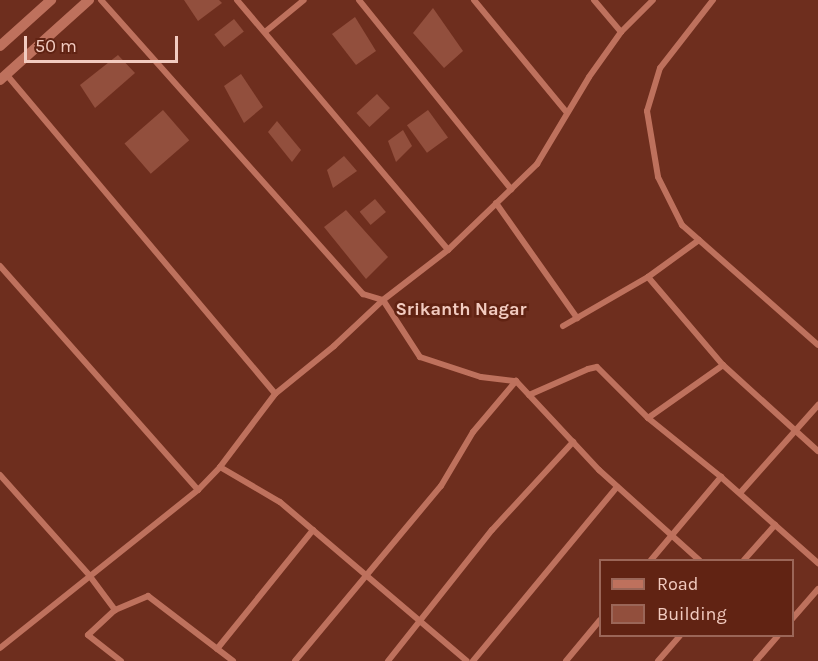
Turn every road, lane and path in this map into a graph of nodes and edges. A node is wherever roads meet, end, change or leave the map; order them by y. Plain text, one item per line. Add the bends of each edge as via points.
1 (51, 0) edge
2 (89, 0) edge
3 (101, 0) edge
4 (237, 0) edge
5 (304, 0) edge
6 (359, 0) edge
7 (474, 0) edge
8 (594, 0) edge
9 (653, 0) edge
10 (712, 0) edge
11 (265, 32) junction
12 (621, 32) junction
13 (0, 46) edge
14 (3, 77) edge
15 (567, 113) junction
16 (511, 189) junction
17 (496, 203) junction
18 (699, 240) junction
19 (448, 250) junction
20 (0, 266) edge
21 (648, 277) junction
22 (383, 300) junction
23 (577, 318) junction
24 (563, 326) dead end
25 (818, 345) edge
26 (723, 365) junction
27 (516, 381) junction
28 (275, 394) junction
29 (529, 395) junction
30 (818, 405) edge
31 (648, 418) junction
32 (795, 431) junction
33 (573, 442) junction
34 (818, 451) edge
35 (220, 467) junction
36 (0, 475) edge
37 (721, 477) junction
38 (617, 487) junction
39 (198, 490) junction
40 (740, 493) junction
41 (775, 525) junction
42 (313, 530) junction
43 (670, 537) junction
44 (653, 559) edge
45 (697, 559) edge
46 (746, 559) edge
47 (818, 563) edge
48 (89, 575) junction
49 (366, 575) junction
50 (818, 589) edge
51 (115, 610) junction
52 (794, 617) edge
53 (420, 621) junction
54 (599, 621) edge
55 (679, 637) edge
56 (777, 637) edge
57 (0, 648) edge
58 (217, 649) junction
59 (121, 661) edge
60 (233, 661) edge
61 (295, 661) edge
62 (388, 661) edge
63 (467, 661) edge
64 (472, 661) edge
65 (566, 661) edge
66 (658, 661) edge
67 (756, 661) edge

1 - 13 street
2 - 14 street
3 - 22 street via 363,294
4 - 11 street
5 - 11 street
6 - 16 street
7 - 15 street
8 - 12 street
9 - 12 street
10 - 18 street via 660,68 647,111 658,177 682,225
11 - 19 street
12 - 15 street
14 - 28 street
15 - 16 street via 537,164
16 - 17 street
17 - 19 street
17 - 23 street
18 - 21 street
18 - 25 street
19 - 22 street
20 - 39 street
21 - 23 street
21 - 26 street
22 - 27 street via 420,357 481,377
22 - 28 street
23 - 24 street
26 - 31 street
26 - 32 street
27 - 29 street
27 - 49 street via 473,432 441,486
28 - 35 street
29 - 31 street via 597,367
29 - 33 street
30 - 32 street
31 - 37 street
32 - 34 street
32 - 40 street
33 - 38 street
33 - 53 street via 492,530
35 - 39 street
35 - 42 street via 280,502
36 - 48 street
37 - 40 street
37 - 43 street
38 - 43 street
38 - 64 street
39 - 48 street
40 - 41 street
41 - 46 street
41 - 47 street
42 - 49 street
42 - 58 street
43 - 44 street
43 - 45 street
48 - 51 street
48 - 57 street
49 - 53 street
49 - 61 street
50 - 52 street
51 - 58 street via 148,596
51 - 59 street via 88,635
53 - 62 street
53 - 63 street
54 - 65 street
55 - 66 street
56 - 67 street
58 - 60 street

